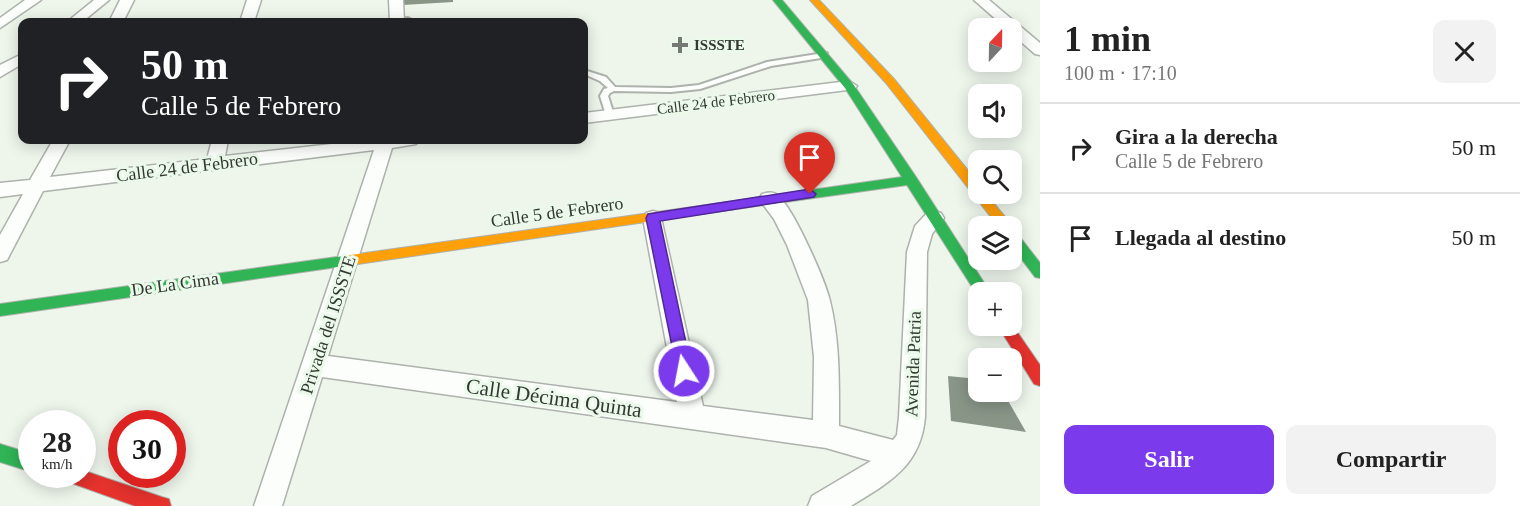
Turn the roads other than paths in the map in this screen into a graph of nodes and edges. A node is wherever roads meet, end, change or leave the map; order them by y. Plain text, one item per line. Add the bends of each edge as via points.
1 (102, 0) edge
2 (127, 0) edge
3 (254, 0) edge
4 (396, 0) edge
5 (777, 0) edge
6 (814, 0) edge
7 (981, 0) edge
8 (27, 1) edge
9 (79, 18) edge
10 (118, 18) edge
11 (248, 18) edge
12 (399, 18) edge
13 (0, 24) edge
14 (1040, 51) edge
15 (824, 55) junction
16 (18, 61) edge
17 (0, 72) edge
18 (588, 73) edge
19 (849, 86) junction
20 (614, 89) junction
21 (610, 115) junction
22 (588, 118) edge
23 (59, 144) edge
24 (219, 144) edge
25 (374, 144) edge
26 (397, 144) edge
27 (215, 164) junction
28 (968, 178) edge
29 (912, 180) junction
30 (38, 185) junction
31 (0, 190) edge
32 (769, 199) junction
33 (988, 204) edge
34 (997, 216) edge
35 (653, 218) junction
36 (934, 218) junction
37 (1022, 249) edge
38 (0, 254) edge
39 (349, 258) junction
40 (1040, 273) edge
41 (976, 282) edge
42 (0, 310) edge
43 (1012, 336) edge
44 (315, 365) junction
45 (1040, 378) edge
46 (693, 418) junction
47 (826, 435) junction
48 (0, 453) edge
49 (899, 456) junction
50 (18, 459) edge
51 (96, 483) edge
52 (162, 506) edge
53 (268, 506) edge
54 (822, 506) edge

1 - 9 street
2 - 10 street
3 - 11 street
4 - 12 street
5 - 15 main road
6 - 28 main road via 890,81
7 - 14 street
8 - 13 street
15 - 19 main road
15 - 20 lane via 770,64 700,87
16 - 17 street
18 - 20 lane
19 - 21 street, Calle 24 de Febrero
19 - 29 main road
20 - 21 lane via 604,96
21 - 22 street, Calle 24 de Febrero
23 - 30 street
24 - 27 street
25 - 27 street, Calle 24 de Febrero
26 - 39 street, Privada del ISSSTE
27 - 30 street, Calle 24 de Febrero
29 - 32 main road, Calle 5 de Febrero
29 - 36 main road
30 - 31 street, Calle 24 de Febrero
30 - 38 street
32 - 35 main road, Calle 5 de Febrero
32 - 47 street via 797,245 819,300 826,357
33 - 34 main road
35 - 39 main road, Calle 5 de Febrero
35 - 46 street
36 - 41 main road
36 - 49 street, Avenida Patria via 922,231 917,252 912,417 909,440
37 - 40 main road
39 - 42 main road, De La Cima
39 - 44 street, Privada del ISSSTE
43 - 45 main road
44 - 46 street, Calle Décima Quinta
44 - 53 street, Privada del ISSSTE
46 - 47 street, Calle Décima Quinta
47 - 49 street, Calle Décima Quinta
48 - 50 main road
49 - 54 street via 859,486
51 - 52 main road

